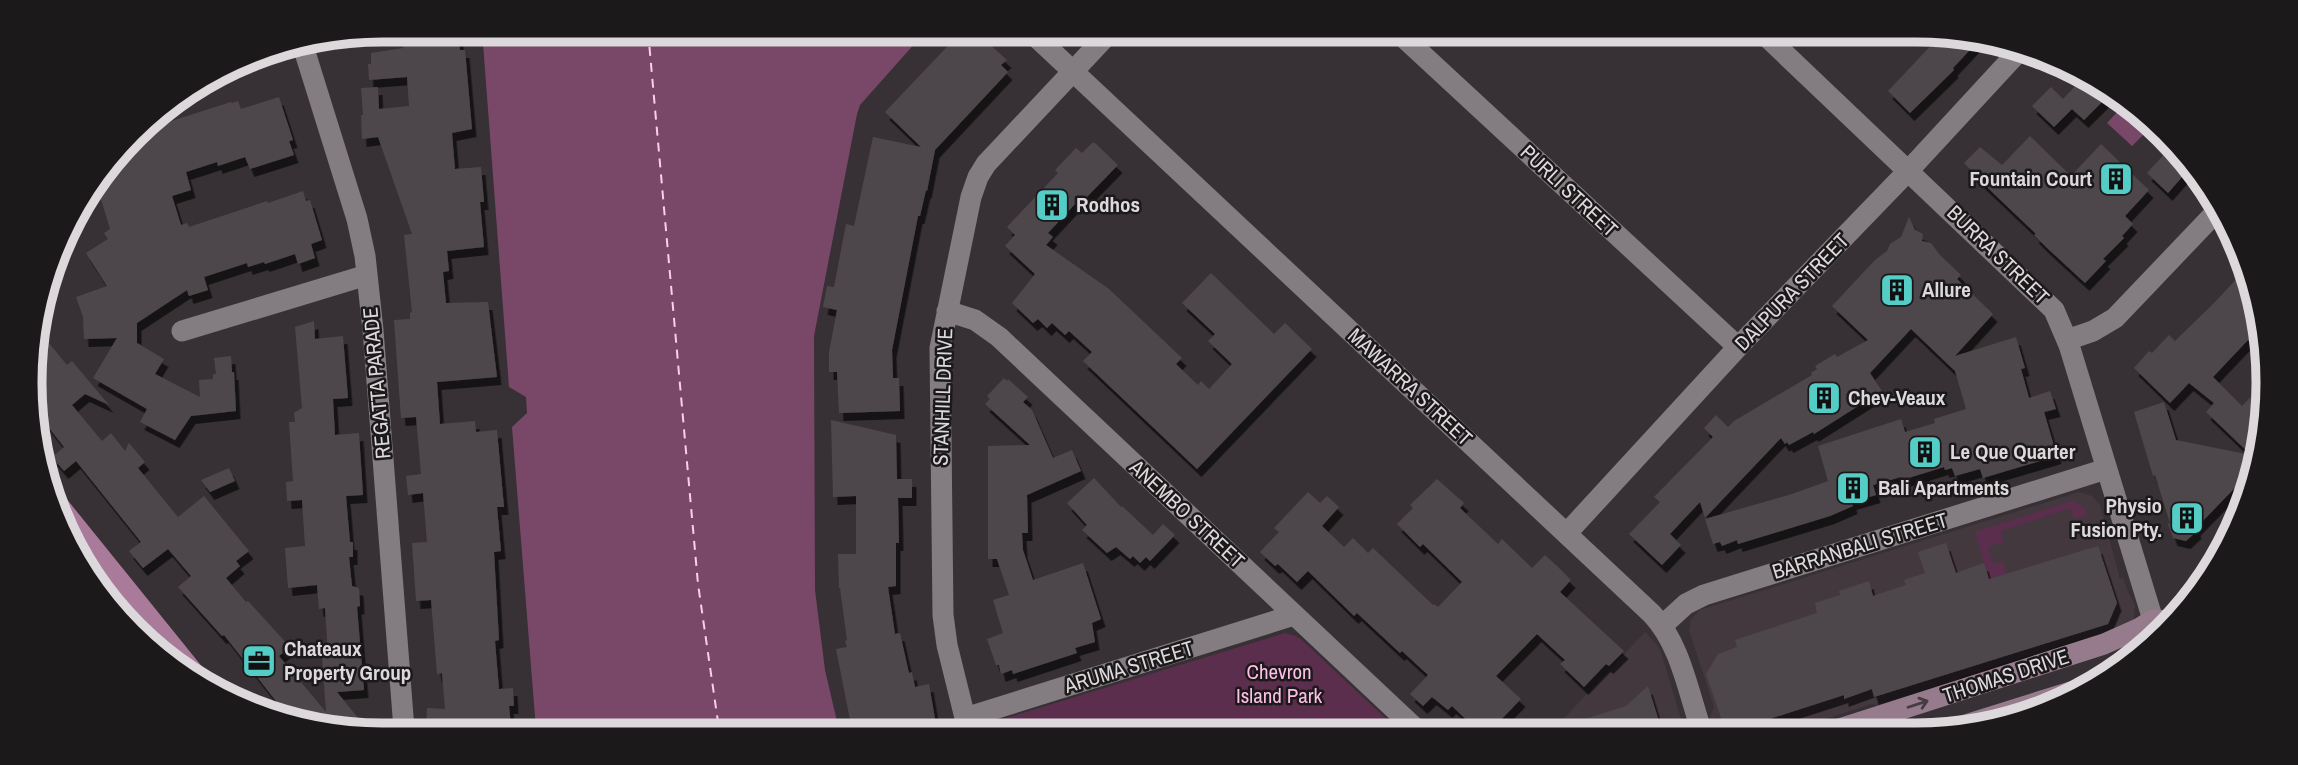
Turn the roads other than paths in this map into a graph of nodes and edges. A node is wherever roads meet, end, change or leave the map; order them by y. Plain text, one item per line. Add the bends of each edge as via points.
1 (1041, 42) edge
2 (1100, 42) edge
3 (1409, 42) edge
4 (1772, 42) edge
5 (305, 52) edge
6 (2013, 57) edge
7 (1072, 72) junction
8 (1909, 170) junction
9 (2212, 216) edge
10 (367, 275) junction
11 (947, 311) junction
12 (182, 331) dead end
13 (2067, 340) junction
14 (1738, 347) junction
15 (2106, 469) junction
16 (75, 530) edge
17 (1567, 533) junction
18 (1294, 615) junction
19 (2155, 623) edge
20 (1662, 625) junction
21 (2134, 644) edge
22 (180, 657) edge
23 (404, 723) edge
24 (966, 723) edge
25 (969, 723) edge
26 (1409, 723) edge
27 (1699, 723) edge
28 (1858, 723) edge

1 - 7 street, MAWARRA STREET
2 - 7 street, STANHILL DRIVE
3 - 14 street, PURLI STREET
4 - 8 street, BURRA STREET
5 - 10 street, REGATTA PARADE via 357,219
6 - 8 street, DALPURA STREET
7 - 11 street, STANHILL DRIVE via 978,177
7 - 17 street, MAWARRA STREET
8 - 13 street, BURRA STREET via 2047,301
8 - 14 street, DALPURA STREET
9 - 13 street via 2115,318
10 - 12 street
10 - 23 street, REGATTA PARADE
11 - 18 street, ANEMBO STREET via 975,320 994,333
11 - 24 street, STANHILL DRIVE via 940,358 943,598 947,645
13 - 15 street, BURRA STREET
14 - 17 street, DALPURA STREET
15 - 19 street, BURRA STREET
15 - 20 street, BARRANBALI STREET via 1704,595
16 - 22 main road
17 - 20 street, MAWARRA STREET
18 - 25 street, ARUMA STREET
18 - 26 street, ANEMBO STREET
19 - 21 main road
28 -> 19 main road, THOMAS DRIVE via 2104,644
20 - 27 street, MAWARRA STREET via 1674,646

